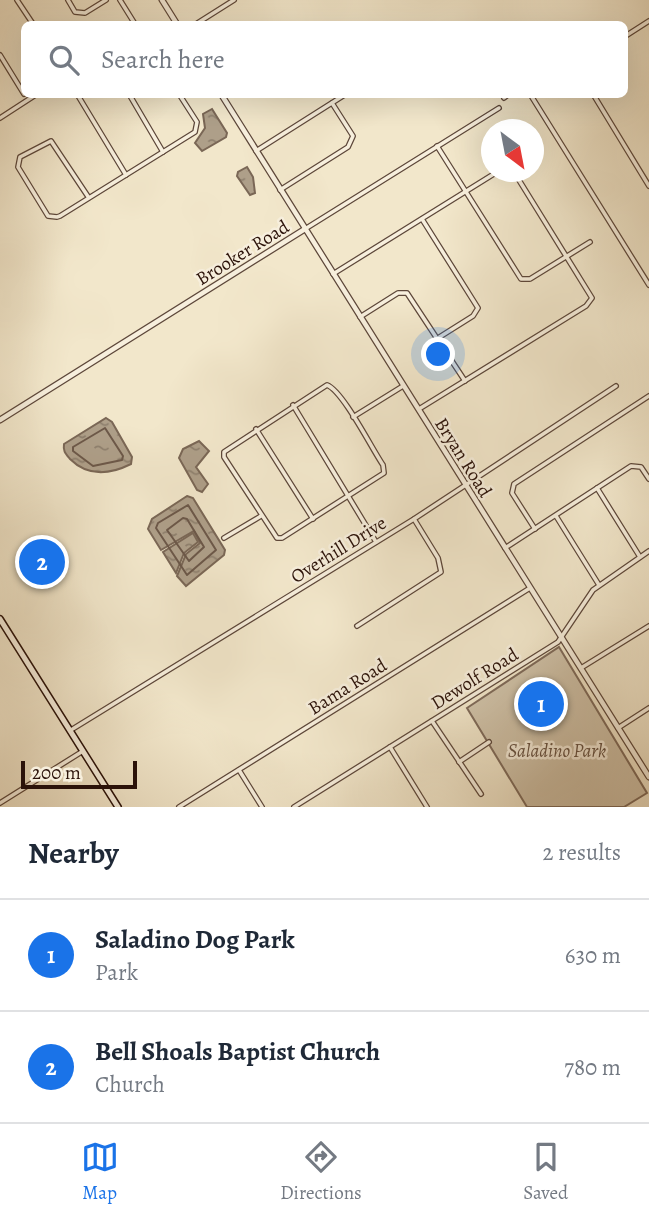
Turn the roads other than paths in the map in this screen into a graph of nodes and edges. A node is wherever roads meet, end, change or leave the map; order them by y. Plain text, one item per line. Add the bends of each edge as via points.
1 (18, 0) edge
2 (68, 0) edge
3 (106, 0) edge
4 (120, 0) edge
5 (162, 0) edge
6 (234, 0) edge
7 (31, 21) edge
8 (133, 21) edge
9 (175, 21) edge
10 (201, 21) edge
11 (649, 22) edge
12 (628, 35) edge
13 (0, 55) edge
14 (21, 89) edge
15 (31, 98) edge
16 (79, 98) edge
17 (131, 98) edge
18 (181, 98) edge
19 (223, 98) edge
20 (340, 98) edge
21 (532, 98) edge
22 (595, 98) edge
23 (28, 100) joint
24 (332, 103) junction
25 (499, 108) dead end
26 (0, 118) edge
27 (437, 146) junction
28 (163, 152) junction
29 (255, 152) junction
30 (126, 175) junction
31 (481, 182) edge
32 (520, 182) edge
33 (649, 186) edge
34 (280, 190) junction
35 (466, 191) junction
36 (89, 198) junction
37 (422, 219) junction
38 (305, 229) junction
39 (590, 242) dead end
40 (568, 256) junction
41 (333, 274) junction
42 (649, 285) edge
43 (360, 317) junction
44 (438, 338) junction
45 (465, 381) junction
46 (403, 386) junction
47 (616, 386) dead end
48 (649, 396) edge
49 (293, 405) junction
50 (419, 410) junction
51 (353, 417) junction
52 (0, 420) edge
53 (256, 429) junction
54 (649, 479) edge
55 (466, 485) junction
56 (597, 488) junction
57 (350, 496) junction
58 (556, 515) junction
59 (261, 516) junction
60 (313, 519) junction
61 (414, 519) junction
62 (535, 529) junction
63 (224, 538) dead end
64 (376, 542) junction
65 (505, 548) junction
66 (649, 551) edge
67 (640, 557) junction
68 (599, 585) junction
69 (530, 587) junction
70 (0, 619) edge
71 (357, 626) dead end
72 (649, 626) edge
73 (561, 636) junction
74 (581, 668) junction
75 (649, 708) edge
76 (432, 721) junction
77 (618, 728) junction
78 (70, 731) junction
79 (489, 742) dead end
80 (390, 747) junction
81 (83, 751) junction
82 (458, 762) junction
83 (239, 770) junction
84 (649, 777) edge
85 (481, 794) dead end
86 (0, 803) edge
87 (118, 807) edge
88 (179, 807) edge
89 (262, 807) edge
90 (294, 807) edge
91 (427, 807) edge

1 - 7 street
2 - 3 street via 75,12 85,13
4 - 8 street
5 - 9 street
6 - 10 street
11 - 12 street
13 - 14 street
15 - 23 street
16 - 30 street
17 - 28 street
18 - 28 street via 198,128
19 - 29 street, Bryan Road
20 - 24 street
21 - 42 street
22 - 33 street
23 - 26 street
24 - 29 street
24 - 34 street via 353,136 348,146
25 - 27 street, Brooker Road
27 - 35 street
27 - 38 street, Brooker Road
28 - 30 street
29 - 34 street, Bryan Road
30 - 36 street
31 - 35 street
32 - 40 street
34 - 38 street, Bryan Road
35 - 37 street
35 - 40 street via 521,279 530,279
36 - 36 street via 50,217 18,167 20,157 51,141
37 - 41 street
37 - 44 street via 478,308
38 - 41 street, Bryan Road
38 - 52 street, Brooker Road
39 - 40 street
40 - 45 street via 592,298 586,306
41 - 43 street, Bryan Road
43 - 44 street via 405,292
43 - 46 street, Bryan Road
44 - 45 street
45 - 50 street
46 - 50 street, Bryan Road
46 - 51 street
47 - 55 street, Overhill Drive
48 - 62 street via 514,484 512,493
49 - 51 street via 329,385
49 - 53 street
49 - 57 street
50 - 55 street, Bryan Road
51 - 57 street via 384,471
53 - 59 street via 227,447 223,455
53 - 60 street
54 - 56 street via 637,465
55 - 61 street, Overhill Drive
55 - 65 street, Bryan Road
56 - 58 street
56 - 67 street
57 - 60 street
57 - 64 street
58 - 62 street
58 - 68 street
59 - 60 street via 279,539
59 - 63 street
61 - 64 street, Overhill Drive
61 - 71 street via 438,558 441,572
62 - 65 street
64 - 78 street, Overhill Drive
65 - 69 street, Bryan Road
66 - 67 street, Dewolf Road
67 - 68 street, Dewolf Road
68 - 73 street, Dewolf Road
69 - 73 street, Bryan Road
69 - 83 street, Bama Road
70 - 78 main road
72 - 74 street
73 - 74 street, Bryan Road
73 - 76 street, Dewolf Road
74 - 77 street, Bryan Road
75 - 77 street
76 - 80 street, Dewolf Road
76 - 82 street
77 - 84 street, Bryan Road
78 - 81 main road
79 - 82 street
80 - 90 street, Dewolf Road
80 - 91 street
81 - 86 street
81 - 87 main road
82 - 85 street
83 - 88 street, Bama Road
83 - 89 street

